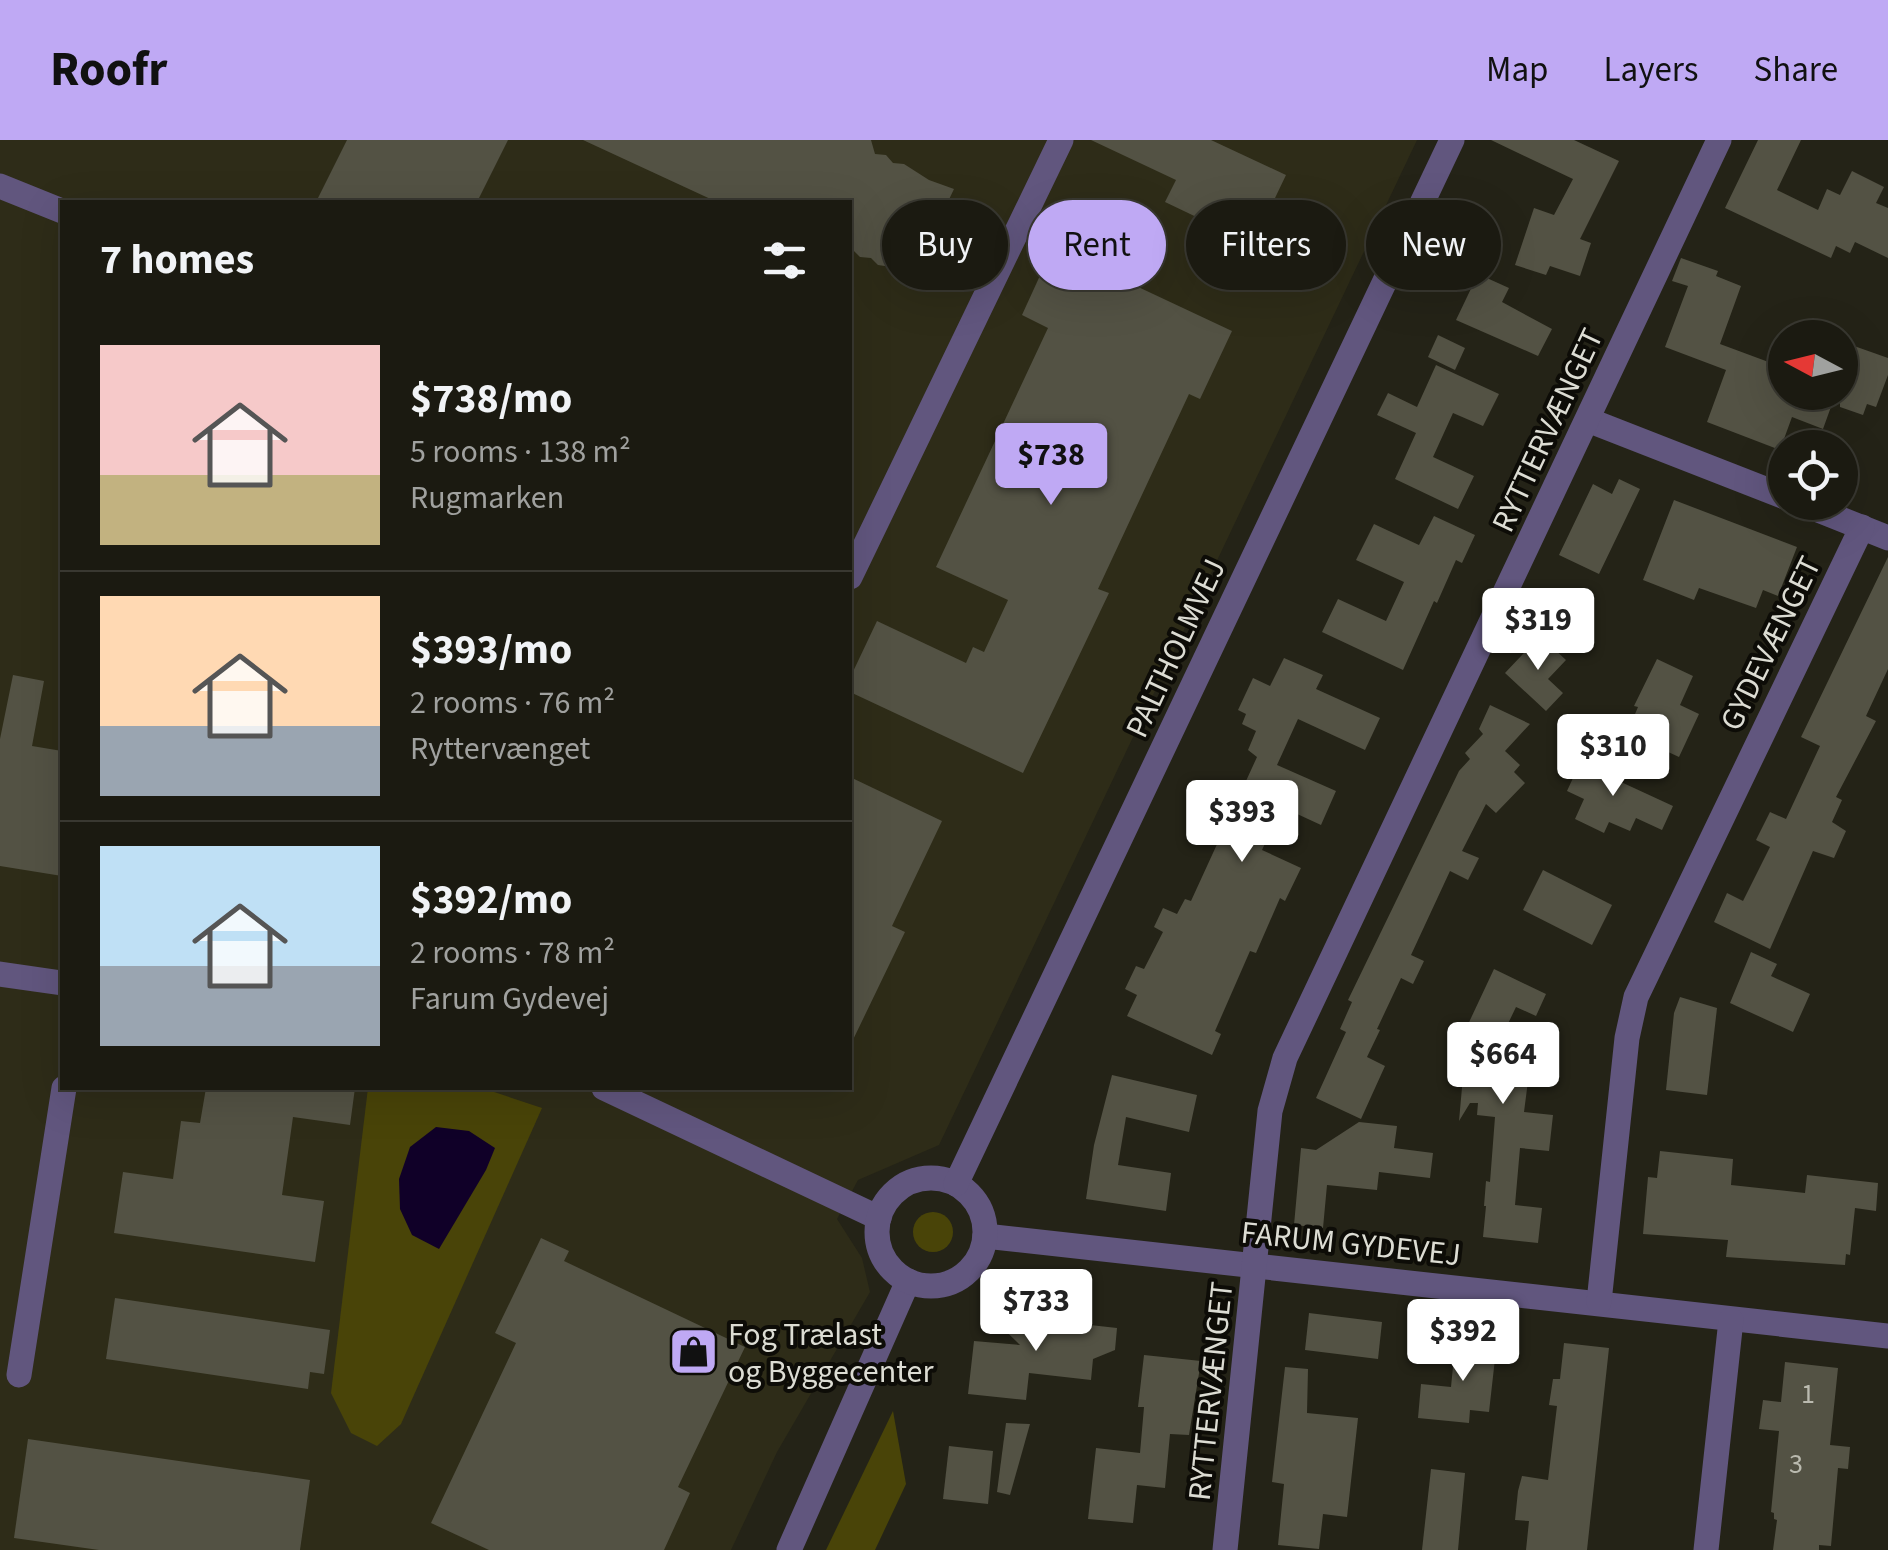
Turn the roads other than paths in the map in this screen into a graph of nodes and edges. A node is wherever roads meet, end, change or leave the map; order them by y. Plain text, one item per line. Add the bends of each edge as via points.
1 (1061, 140) edge
2 (1452, 140) edge
3 (1719, 140) edge
4 (0, 186) edge
5 (60, 210) edge
6 (1588, 420) junction
7 (1768, 491) edge
8 (1844, 520) edge
9 (1862, 527) junction
10 (1888, 538) edge
11 (852, 569) edge
12 (0, 974) edge
13 (60, 983) edge
14 (64, 1090) edge
15 (608, 1090) edge
16 (956, 1184) junction
17 (879, 1218) junction
18 (985, 1236) junction
19 (1256, 1267) junction
20 (908, 1282) junction
21 (1600, 1302) junction
22 (1731, 1320) junction
23 (1888, 1336) edge
24 (18, 1376) dead end
25 (789, 1550) edge
26 (1225, 1550) edge
27 (1706, 1550) edge

1 - 11 street
2 - 16 street, PALTHOLMVEJ
3 - 6 street, RYTTERVÆNGET
4 - 5 street
6 - 7 street
6 - 19 street, RYTTERVÆNGET via 1285,1058 1270,1110
8 - 9 street
9 - 10 street
9 - 21 street, GYDEVÆNGET via 1636,997
12 - 13 street
14 - 24 street
15 - 17 street
16 - 17 street via 938,1178 907,1184
16 - 18 street via 982,1213
17 - 20 street via 885,1260
18 - 19 street, FARUM GYDEVEJ
18 - 20 street via 964,1276 930,1286
19 - 21 street, FARUM GYDEVEJ
19 - 26 street, RYTTERVÆNGET
20 - 25 street
21 - 22 street, FARUM GYDEVEJ
22 - 23 street, FARUM GYDEVEJ
22 - 27 street

